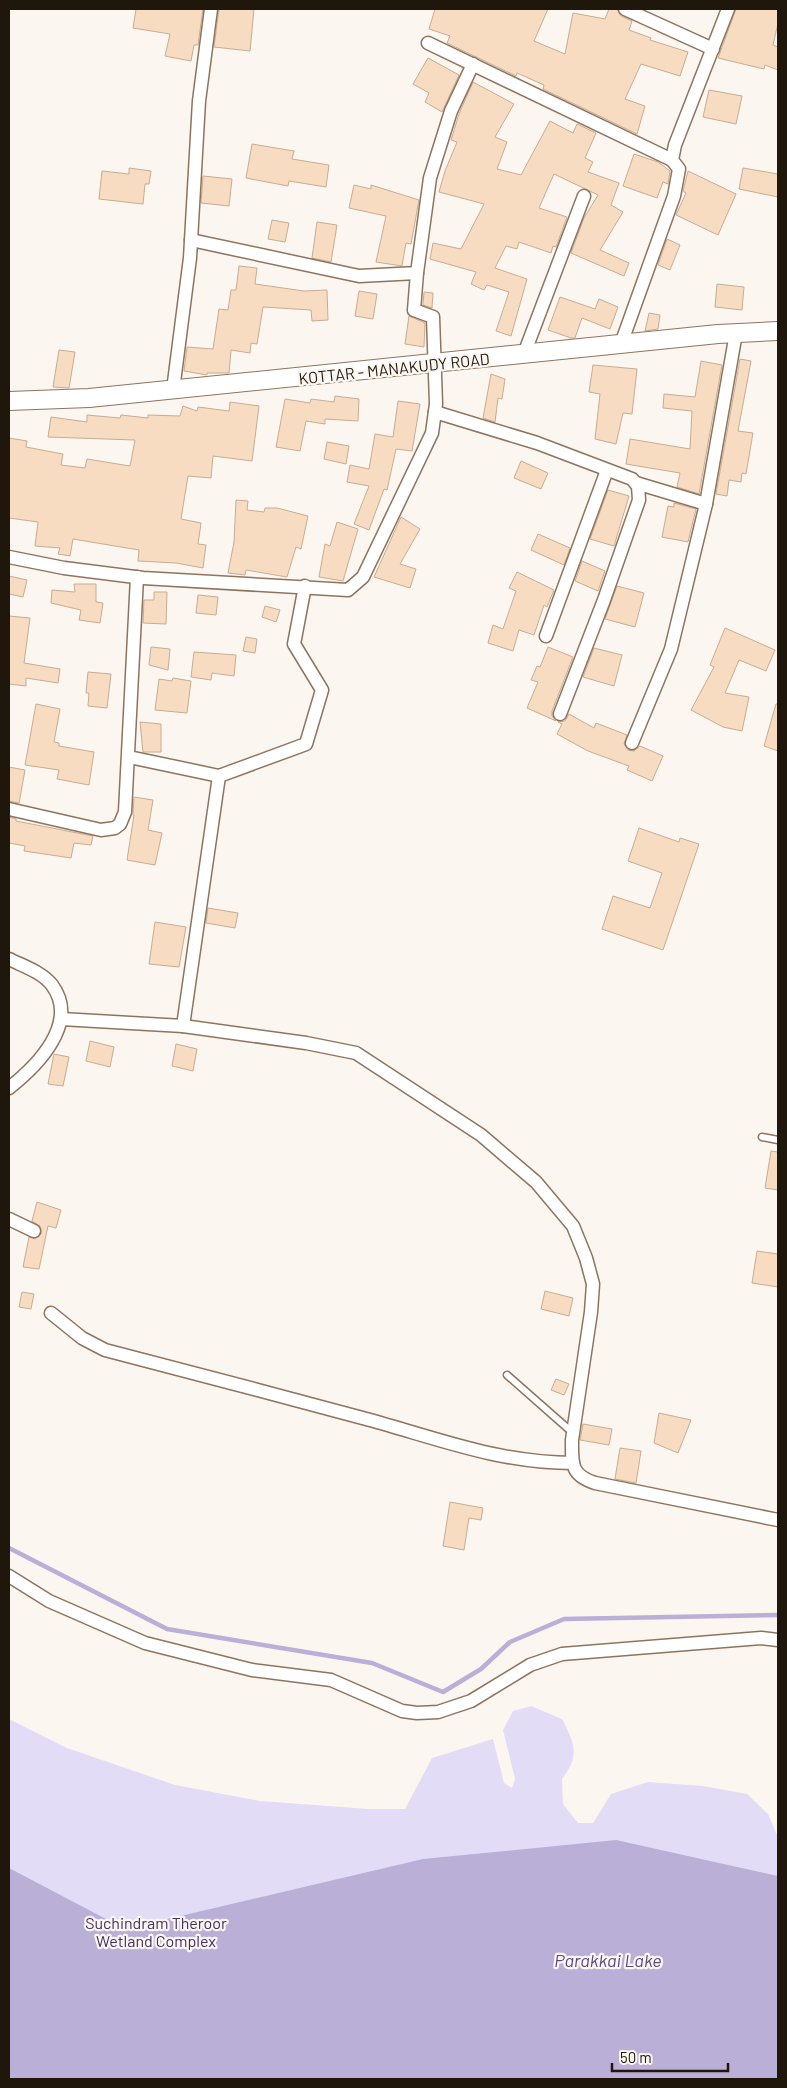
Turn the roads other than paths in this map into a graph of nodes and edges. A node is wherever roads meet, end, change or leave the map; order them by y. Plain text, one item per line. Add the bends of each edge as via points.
1 (211, 9) edge
2 (625, 9) edge
3 (728, 9) edge
4 (428, 43) dead end
5 (713, 49) junction
6 (473, 64) junction
7 (672, 160) junction
8 (584, 196) dead end
9 (191, 240) junction
10 (417, 273) junction
11 (778, 331) edge
12 (736, 333) junction
13 (621, 344) junction
14 (524, 354) junction
15 (435, 363) junction
16 (173, 390) junction
17 (9, 402) edge
18 (435, 412) junction
19 (607, 470) junction
20 (636, 483) junction
21 (706, 504) junction
22 (9, 557) edge
23 (137, 577) junction
24 (305, 586) junction
25 (546, 636) dead end
26 (560, 714) dead end
27 (632, 743) dead end
28 (129, 757) junction
29 (219, 776) junction
30 (9, 809) edge
31 (9, 960) edge
32 (61, 1019) junction
33 (183, 1026) junction
34 (9, 1088) edge
35 (762, 1137) dead end
36 (778, 1140) edge
37 (9, 1220) edge
38 (34, 1232) dead end
39 (51, 1312) dead end
40 (507, 1375) dead end
41 (573, 1433) junction
42 (573, 1463) junction
43 (778, 1520) edge
44 (9, 1576) edge
45 (778, 1640) edge

1 - 9 street via 199,101
2 - 5 street
3 - 5 street
4 - 6 street
5 - 7 street
6 - 7 street
6 - 10 street via 451,112 430,178
7 - 13 street via 679,169 674,196
8 - 14 street
9 - 10 street via 359,276
9 - 16 street
10 - 15 street via 414,310 433,317
11 - 12 main road, KOTTAR - MANAKUDY ROAD
12 - 13 main road, KOTTAR - MANAKUDY ROAD
12 - 21 street
13 - 14 main road, KOTTAR - MANAKUDY ROAD
14 - 15 main road, KOTTAR - MANAKUDY ROAD
15 - 16 main road, KOTTAR - MANAKUDY ROAD
15 - 18 street
16 - 17 main road, KOTTAR - MANAKUDY ROAD
18 - 19 street
18 - 24 street via 432,433 363,577 348,590
19 - 20 street
19 - 25 street
20 - 21 street
20 - 26 street via 639,500
21 - 27 street via 671,649
22 - 23 street
23 - 24 street
23 - 28 street
24 - 29 street via 294,644 322,690 306,744
28 - 29 street
28 - 30 street via 125,812 120,824 111,830
29 - 33 street
31 - 32 street via 35,972 52,985 60,1004
32 - 33 street
32 - 34 street via 56,1036 29,1073
33 - 41 street via 356,1053 481,1135 536,1182 573,1226 593,1284
35 - 36 lane
37 - 38 street
39 - 42 street via 82,1338 105,1350 482,1453 528,1462
40 - 41 lane
41 - 42 street
42 - 43 street via 576,1473 595,1483
44 - 45 street via 49,1601 145,1643 252,1670 331,1680 402,1711 417,1713 438,1712 470,1701 530,1665 562,1654 761,1638

